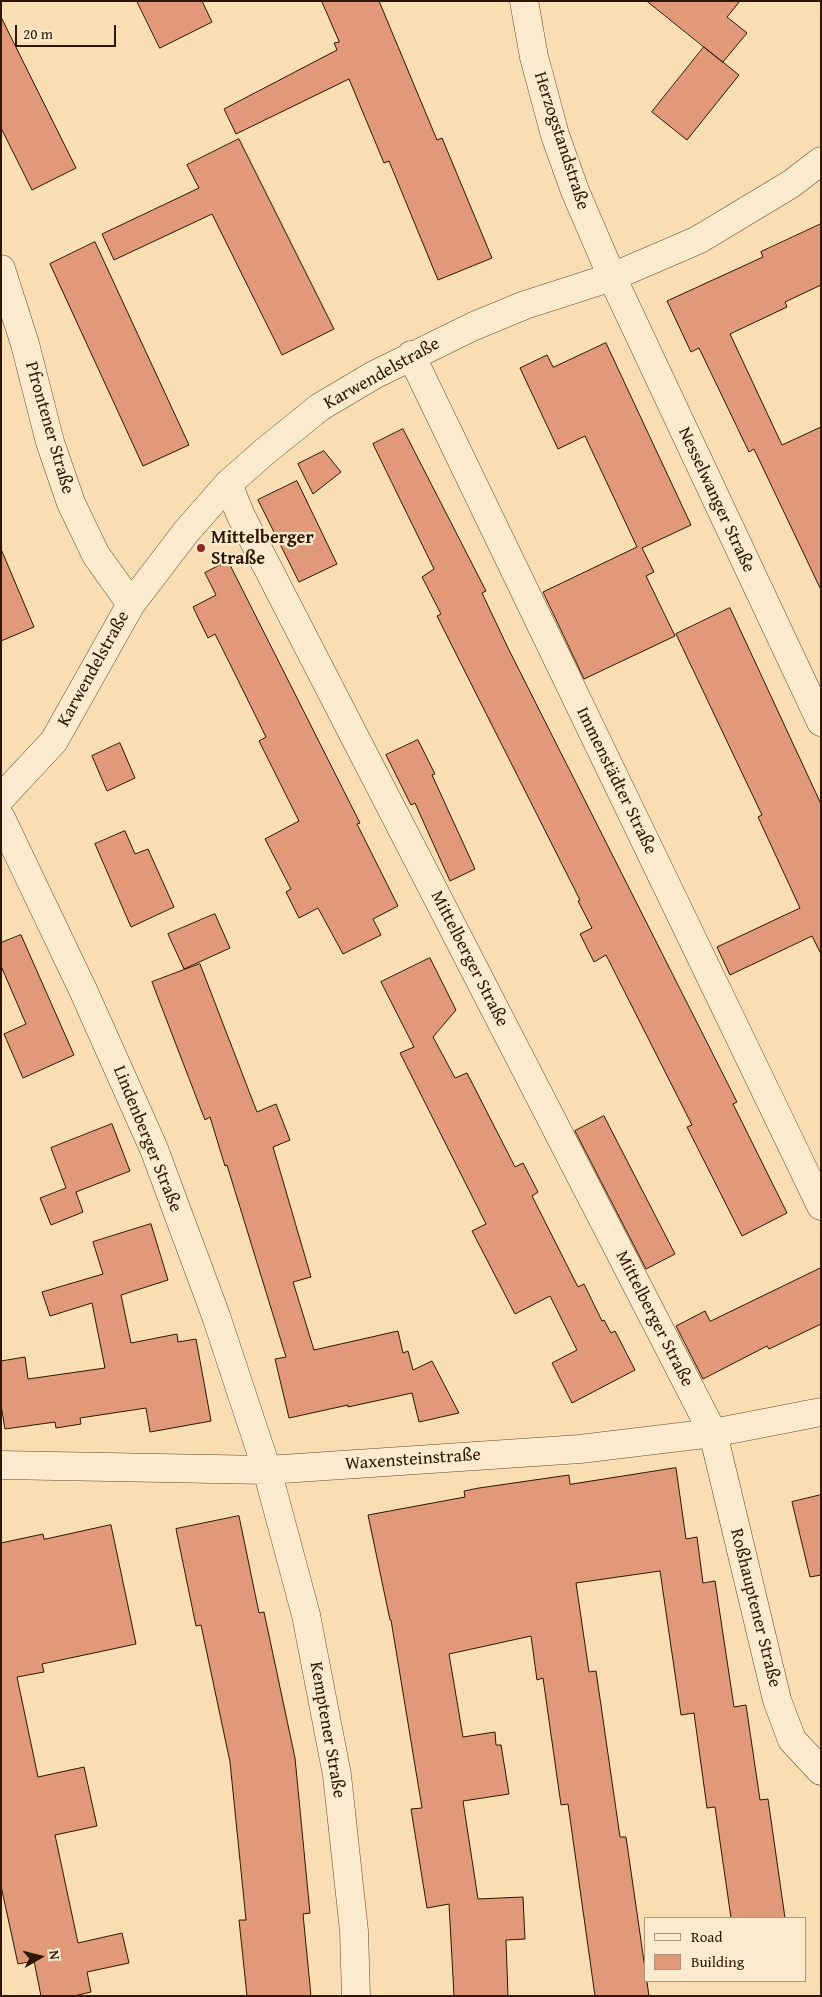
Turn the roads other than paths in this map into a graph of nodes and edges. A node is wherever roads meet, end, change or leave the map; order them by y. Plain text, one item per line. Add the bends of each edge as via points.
1 (524, 1) edge
2 (821, 161) edge
3 (1, 269) edge
4 (612, 278) junction
5 (411, 355) junction
6 (228, 484) junction
7 (131, 604) junction
8 (821, 722) edge
9 (1, 798) edge
10 (1, 818) edge
11 (821, 1206) edge
12 (821, 1412) edge
13 (713, 1433) junction
14 (1, 1465) edge
15 (267, 1470) junction
16 (821, 1771) edge
17 (356, 1996) edge

1 - 4 street, Herzogstandstraße via 534,57 555,135
2 - 4 street, Karwendelstraße via 791,184 698,240
3 - 7 street, Pfrontener Straße via 25,344 50,442 71,503 96,556
4 - 5 street, Karwendelstraße via 525,305
4 - 8 street, Nesselwanger Straße
5 - 6 street, Karwendelstraße via 320,407
5 - 11 street, Immenstädter Straße
6 - 7 street, Karwendelstraße
6 - 13 street, Mittelberger Straße via 246,525
7 - 9 street, Karwendelstraße via 54,741
10 - 15 street, Lindenberger Straße via 154,1149 216,1316
12 - 13 street, Waxensteinstraße
13 - 15 street, Waxensteinstraße via 580,1449
13 - 16 street, Roßhauptener Straße via 777,1700 792,1740
14 - 15 street, Waxensteinstraße
15 - 17 street, Kemptener Straße via 306,1615 337,1775 354,1931

